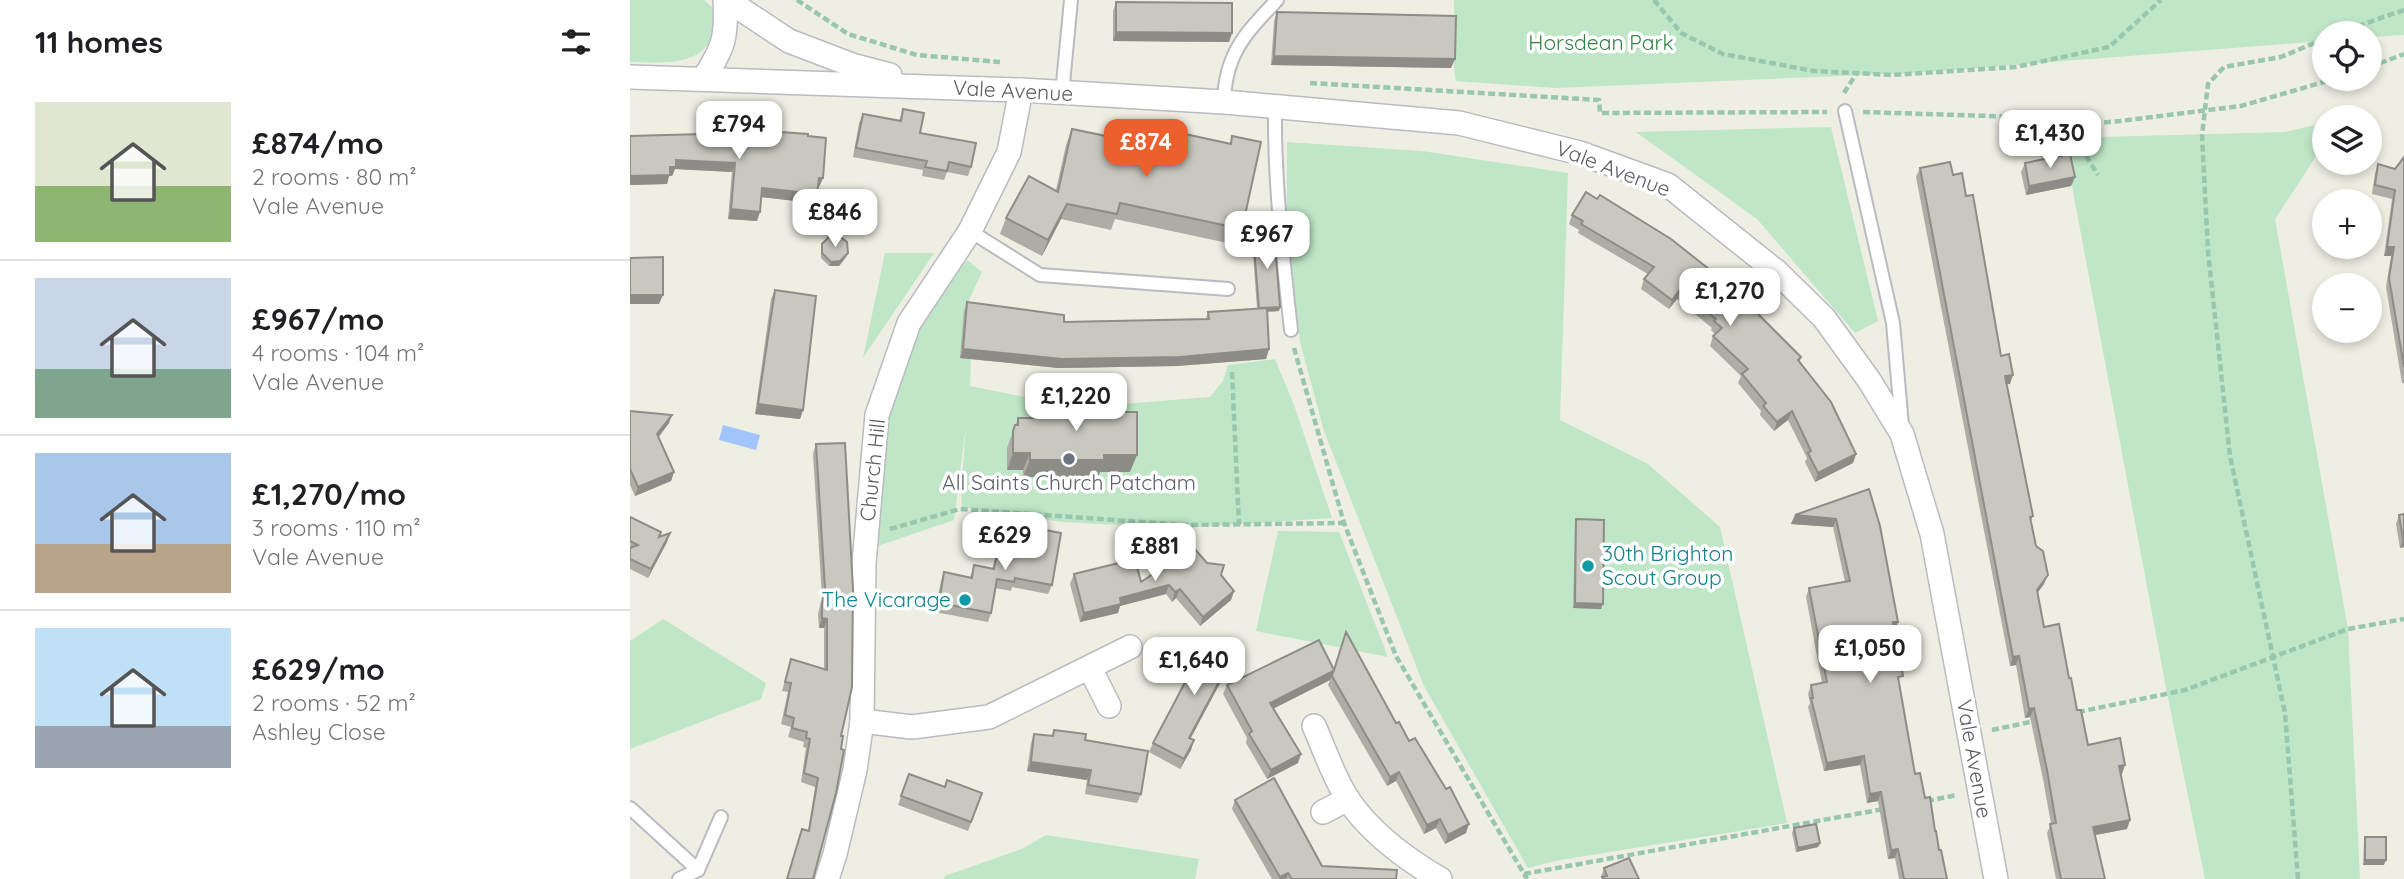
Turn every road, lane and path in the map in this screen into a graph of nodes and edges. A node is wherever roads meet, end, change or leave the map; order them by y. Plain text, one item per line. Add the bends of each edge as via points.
1 (726, 0) edge
2 (797, 0) edge
3 (1071, 0) edge
4 (1277, 0) edge
5 (1654, 0) edge
6 (2161, 0) edge
7 (2404, 10) edge
8 (2372, 21) edge
9 (2312, 44) edge
10 (2404, 54) edge
11 (2382, 62) edge
12 (1011, 64) dead end
13 (1856, 73) junction
14 (630, 77) edge
15 (704, 78) junction
16 (1307, 82) dead end
17 (2312, 85) edge
18 (933, 86) junction
19 (1021, 90) junction
20 (1062, 94) junction
21 (1224, 102) junction
22 (1275, 107) junction
23 (1845, 111) junction
24 (2204, 111) junction
25 (2064, 120) junction
26 (2098, 176) dead end
27 (970, 231) junction
28 (1228, 289) dead end
29 (1291, 330) joint
30 (1232, 372) dead end
31 (1902, 433) junction
32 (1041, 516) junction
33 (1344, 523) junction
34 (1239, 525) junction
35 (867, 536) junction
36 (1040, 538) edge
37 (2404, 619) edge
38 (1130, 647) dead end
39 (2274, 657) junction
40 (1090, 668) junction
41 (1109, 706) dead end
42 (2076, 713) edge
43 (862, 721) junction
44 (2036, 721) edge
45 (1314, 726) dead end
46 (1971, 735) junction
47 (1979, 791) junction
48 (1348, 799) junction
49 (1926, 801) edge
50 (630, 808) edge
51 (1886, 809) edge
52 (1323, 812) dead end
53 (721, 817) dead end
54 (698, 870) junction
55 (1525, 876) edge
56 (679, 879) edge
57 (827, 879) edge
58 (1440, 879) edge
59 (1996, 879) edge
60 (2298, 879) edge

1 - 15 street, Vale Avenue via 721,52
1 - 18 street, Vale Avenue via 789,41 852,65
2 - 12 path via 848,34 917,55
3 - 20 lane
4 - 21 lane via 1236,49 1225,78
5 - 13 path via 1681,33 1723,54 1814,71
6 - 13 path via 2109,47 2016,67
7 - 8 path
9 - 24 path via 2281,58 2224,67 2208,84
10 - 11 path
13 - 23 path via 1844,91
14 - 15 street, Vale Avenue
15 - 18 street, Vale Avenue
16 - 23 path via 1599,100 1600,113
17 - 24 path via 2241,106
18 - 19 street, Vale Avenue
19 - 20 street, Vale Avenue
19 - 27 street, Church Hill via 1009,152
20 - 21 street, Vale Avenue
21 - 22 street, Vale Avenue
22 - 29 lane via 1280,229
22 - 31 street, Vale Avenue via 1459,123 1580,153 1668,186 1777,272 1824,318
23 - 25 path
23 - 31 lane via 1893,323
24 - 25 path via 2098,123
24 - 39 path via 2208,251 2230,456
25 - 26 path
27 - 28 lane via 1040,275
27 - 35 street, Church Hill via 909,323 877,415
29 - 33 path
30 - 34 path
31 - 46 street, Vale Avenue via 1932,534
32 - 34 path
32 - 35 path via 960,509
32 - 36 path
33 - 34 path
33 - 55 path via 1396,656
35 - 43 street, Church Hill
37 - 39 path via 2348,629
38 - 40 street
39 - 42 path via 2185,690
39 - 60 path via 2285,713
40 - 41 street
40 - 43 street via 989,717 912,727
43 - 57 street, Church Hill via 855,769
44 - 46 path
45 - 48 street
46 - 47 street, Vale Avenue
47 - 49 path
47 - 59 street, Vale Avenue
48 - 52 street
48 - 58 street via 1369,826
50 - 54 lane
51 - 55 path
53 - 54 lane
54 - 56 lane

